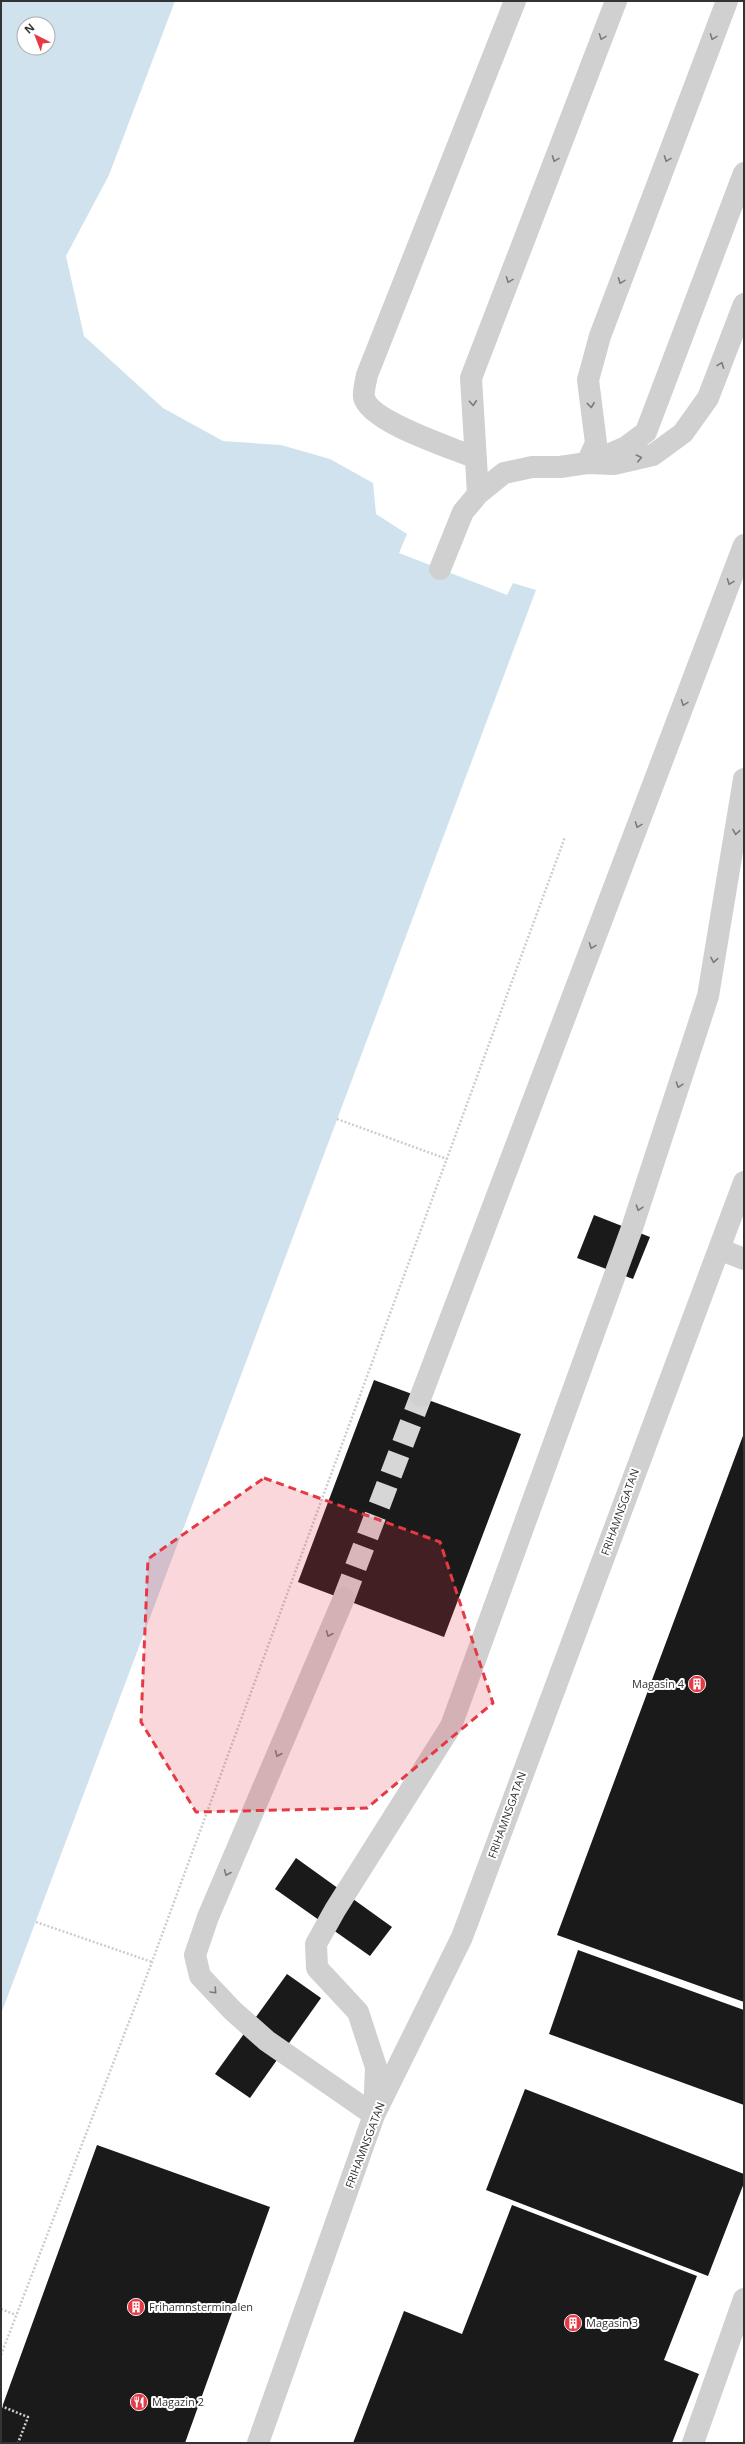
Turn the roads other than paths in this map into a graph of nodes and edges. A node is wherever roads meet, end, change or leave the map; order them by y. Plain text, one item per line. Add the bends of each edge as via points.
1 (515, 1) edge
2 (616, 1) edge
3 (727, 1) edge
4 (744, 173) edge
5 (744, 304) edge
6 (476, 458) junction
7 (587, 463) junction
8 (478, 494) junction
9 (744, 545) edge
10 (440, 569) dead end
11 (744, 779) edge
12 (744, 1182) edge
13 (718, 1249) junction
14 (744, 1258) edge
15 (421, 1396) tunnel mouth
16 (344, 1598) tunnel mouth
17 (374, 2115) junction
18 (744, 2299) edge
19 (258, 2443) edge
20 (693, 2443) edge

1 - 6 street via 367,375 364,397 373,412 390,422
2 -> 6 street via 471,378
3 -> 7 street via 600,336 588,380 596,443
4 - 7 street via 646,432 626,447
7 -> 5 street via 614,464 653,455 683,433 708,398
6 - 8 street
7 - 8 street via 560,467 532,467 504,473
8 - 10 street via 464,512
9 -> 15 street
11 -> 17 street via 708,996 632,1228 451,1726 316,1944 317,1968 358,2012 376,2067
12 - 13 street, FRIHAMNSGATAN
13 - 14 street
13 - 17 street, FRIHAMNSGATAN via 462,1937
16 -> 17 street via 208,1917 195,1955 200,1976 238,2016 267,2041
17 - 19 street, FRIHAMNSGATAN
18 - 20 street

